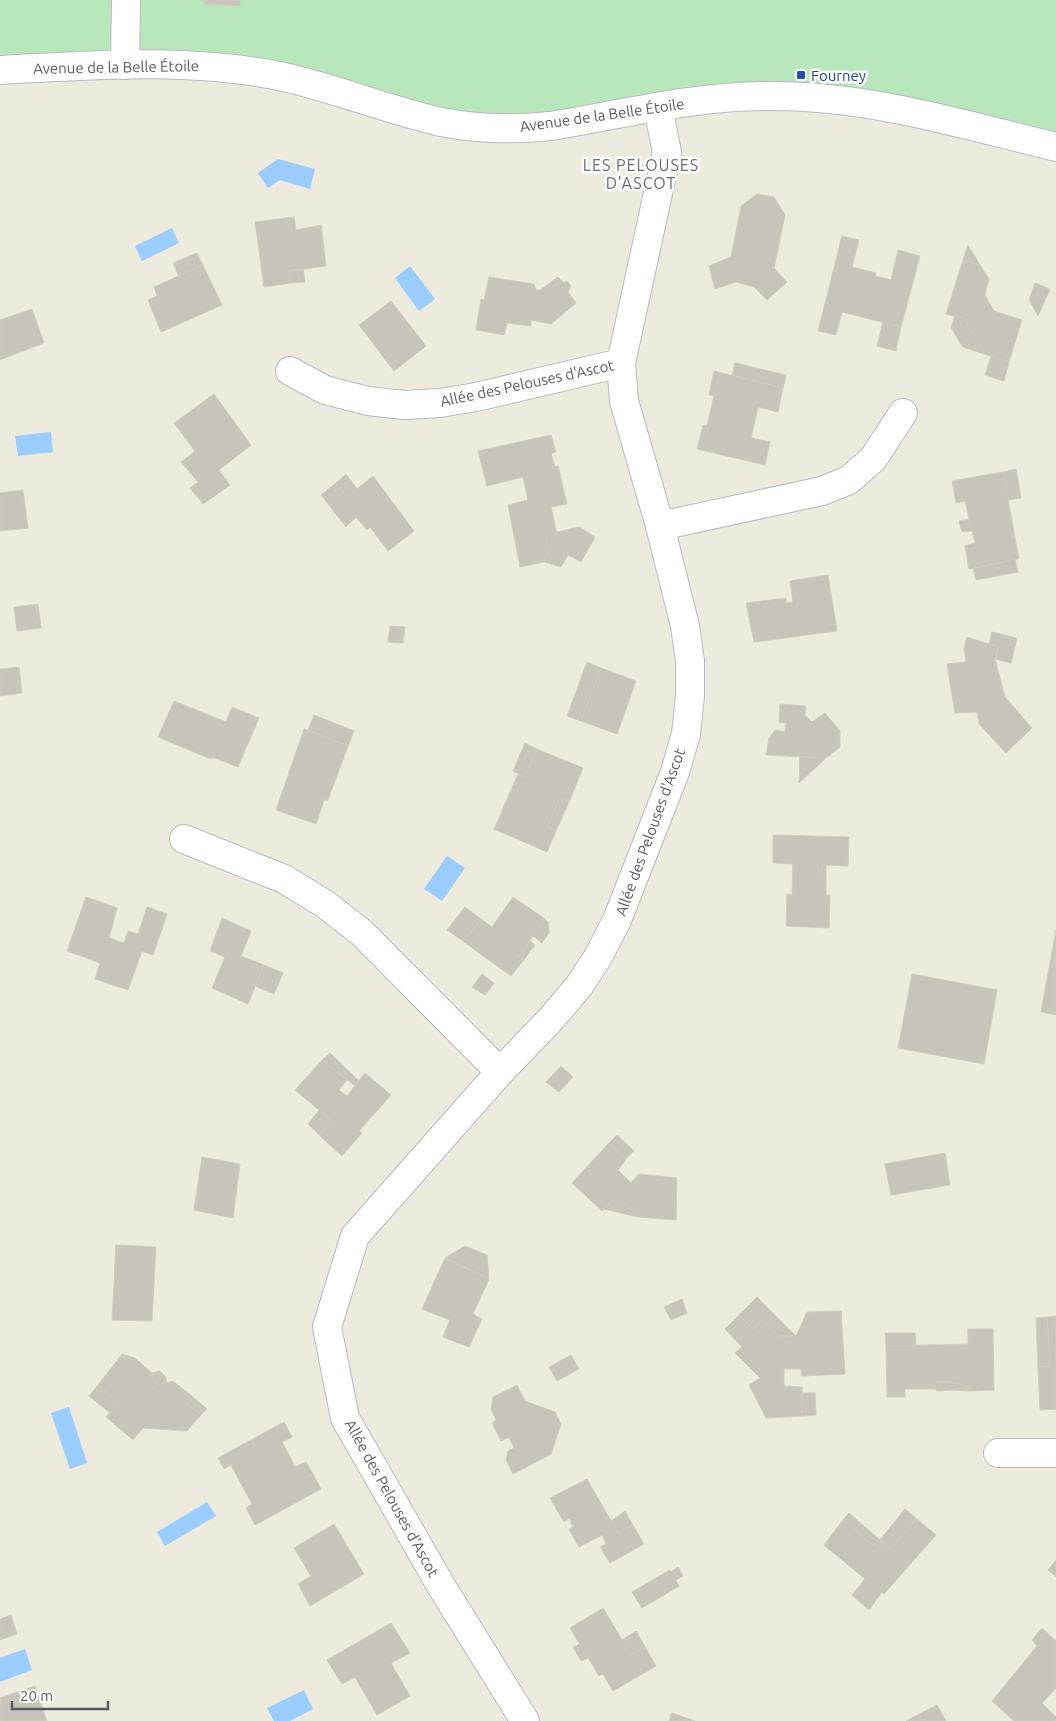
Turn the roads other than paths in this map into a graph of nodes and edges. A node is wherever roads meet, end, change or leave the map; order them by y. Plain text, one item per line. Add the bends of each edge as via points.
1 (126, 0) edge
2 (125, 65) junction
3 (0, 70) edge
4 (658, 108) junction
5 (1056, 147) edge
6 (622, 362) junction
7 (290, 371) dead end
8 (903, 412) dead end
9 (660, 526) junction
10 (184, 839) dead end
11 (500, 1072) junction
12 (998, 1453) dead end
13 (1056, 1453) edge
14 (525, 1721) edge

1 - 2 street
2 - 3 street, Avenue de la Belle Étoile
2 - 4 street, Avenue de la Belle Étoile via 200,65 285,78 441,122 474,127 533,128
4 - 5 street, Avenue de la Belle Étoile via 751,96 839,99 903,109
4 - 6 street, Allée des Pelouses d'Ascot via 667,152
6 - 7 street, Allée des Pelouses d'Ascot via 467,398 404,405 368,401 325,390
6 - 9 street, Allée des Pelouses d'Ascot via 624,401
8 - 9 street via 873,459 848,480 822,491
9 - 11 street, Allée des Pelouses d'Ascot via 685,626 690,661 686,734 675,772 617,920 598,957 579,986
10 - 11 street via 284,879 325,904 362,933
11 - 14 street, Allée des Pelouses d'Ascot via 355,1236 327,1327 345,1418 440,1584
12 - 13 street

